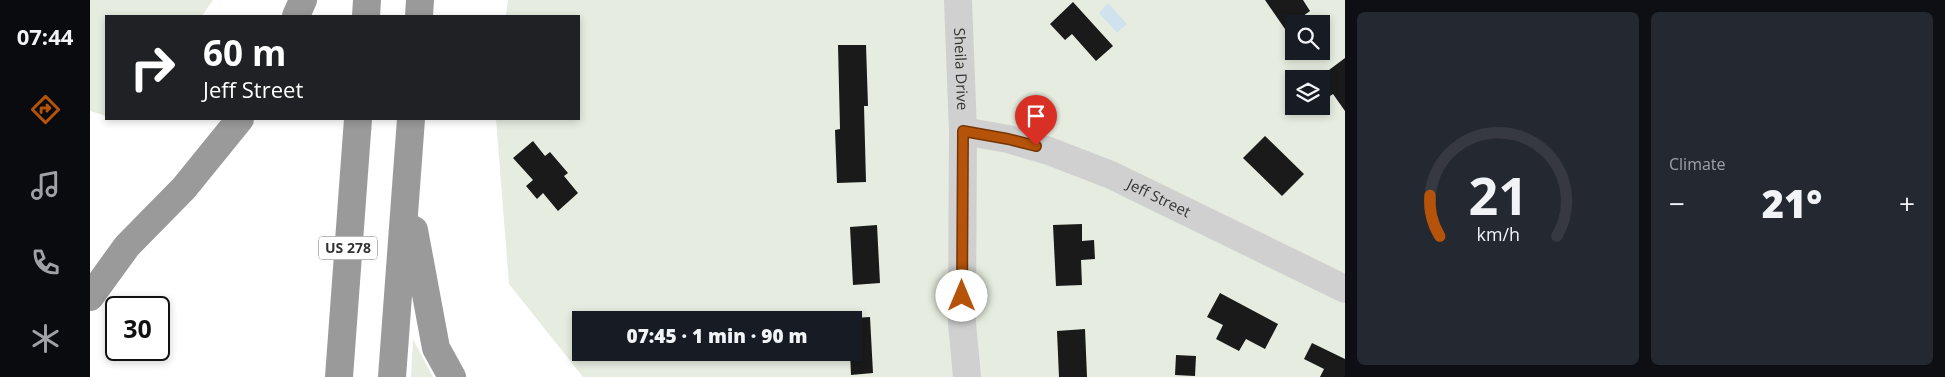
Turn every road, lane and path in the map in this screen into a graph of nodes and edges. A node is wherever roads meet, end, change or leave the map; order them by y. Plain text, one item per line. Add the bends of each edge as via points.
1 (303, 0) edge
2 (367, 0) edge
3 (420, 0) edge
4 (958, 0) edge
5 (296, 15) edge
6 (366, 15) edge
7 (419, 15) edge
8 (239, 120) edge
9 (358, 120) edge
10 (411, 120) edge
11 (963, 131) junction
12 (406, 184) junction
13 (1345, 289) edge
14 (90, 297) edge
15 (339, 377) edge
16 (392, 377) edge
17 (452, 377) edge
18 (967, 377) edge

1 - 5 highway
2 - 6 highway
3 - 7 highway
4 - 11 street, Sheila Drive
8 - 14 highway via 184,188 127,246
9 - 15 highway, US 278
10 - 12 highway
11 - 13 street, Jeff Street via 1050,150 1111,175
11 - 18 street, Sheila Drive via 962,323
12 - 16 highway
12 - 17 highway via 436,348

